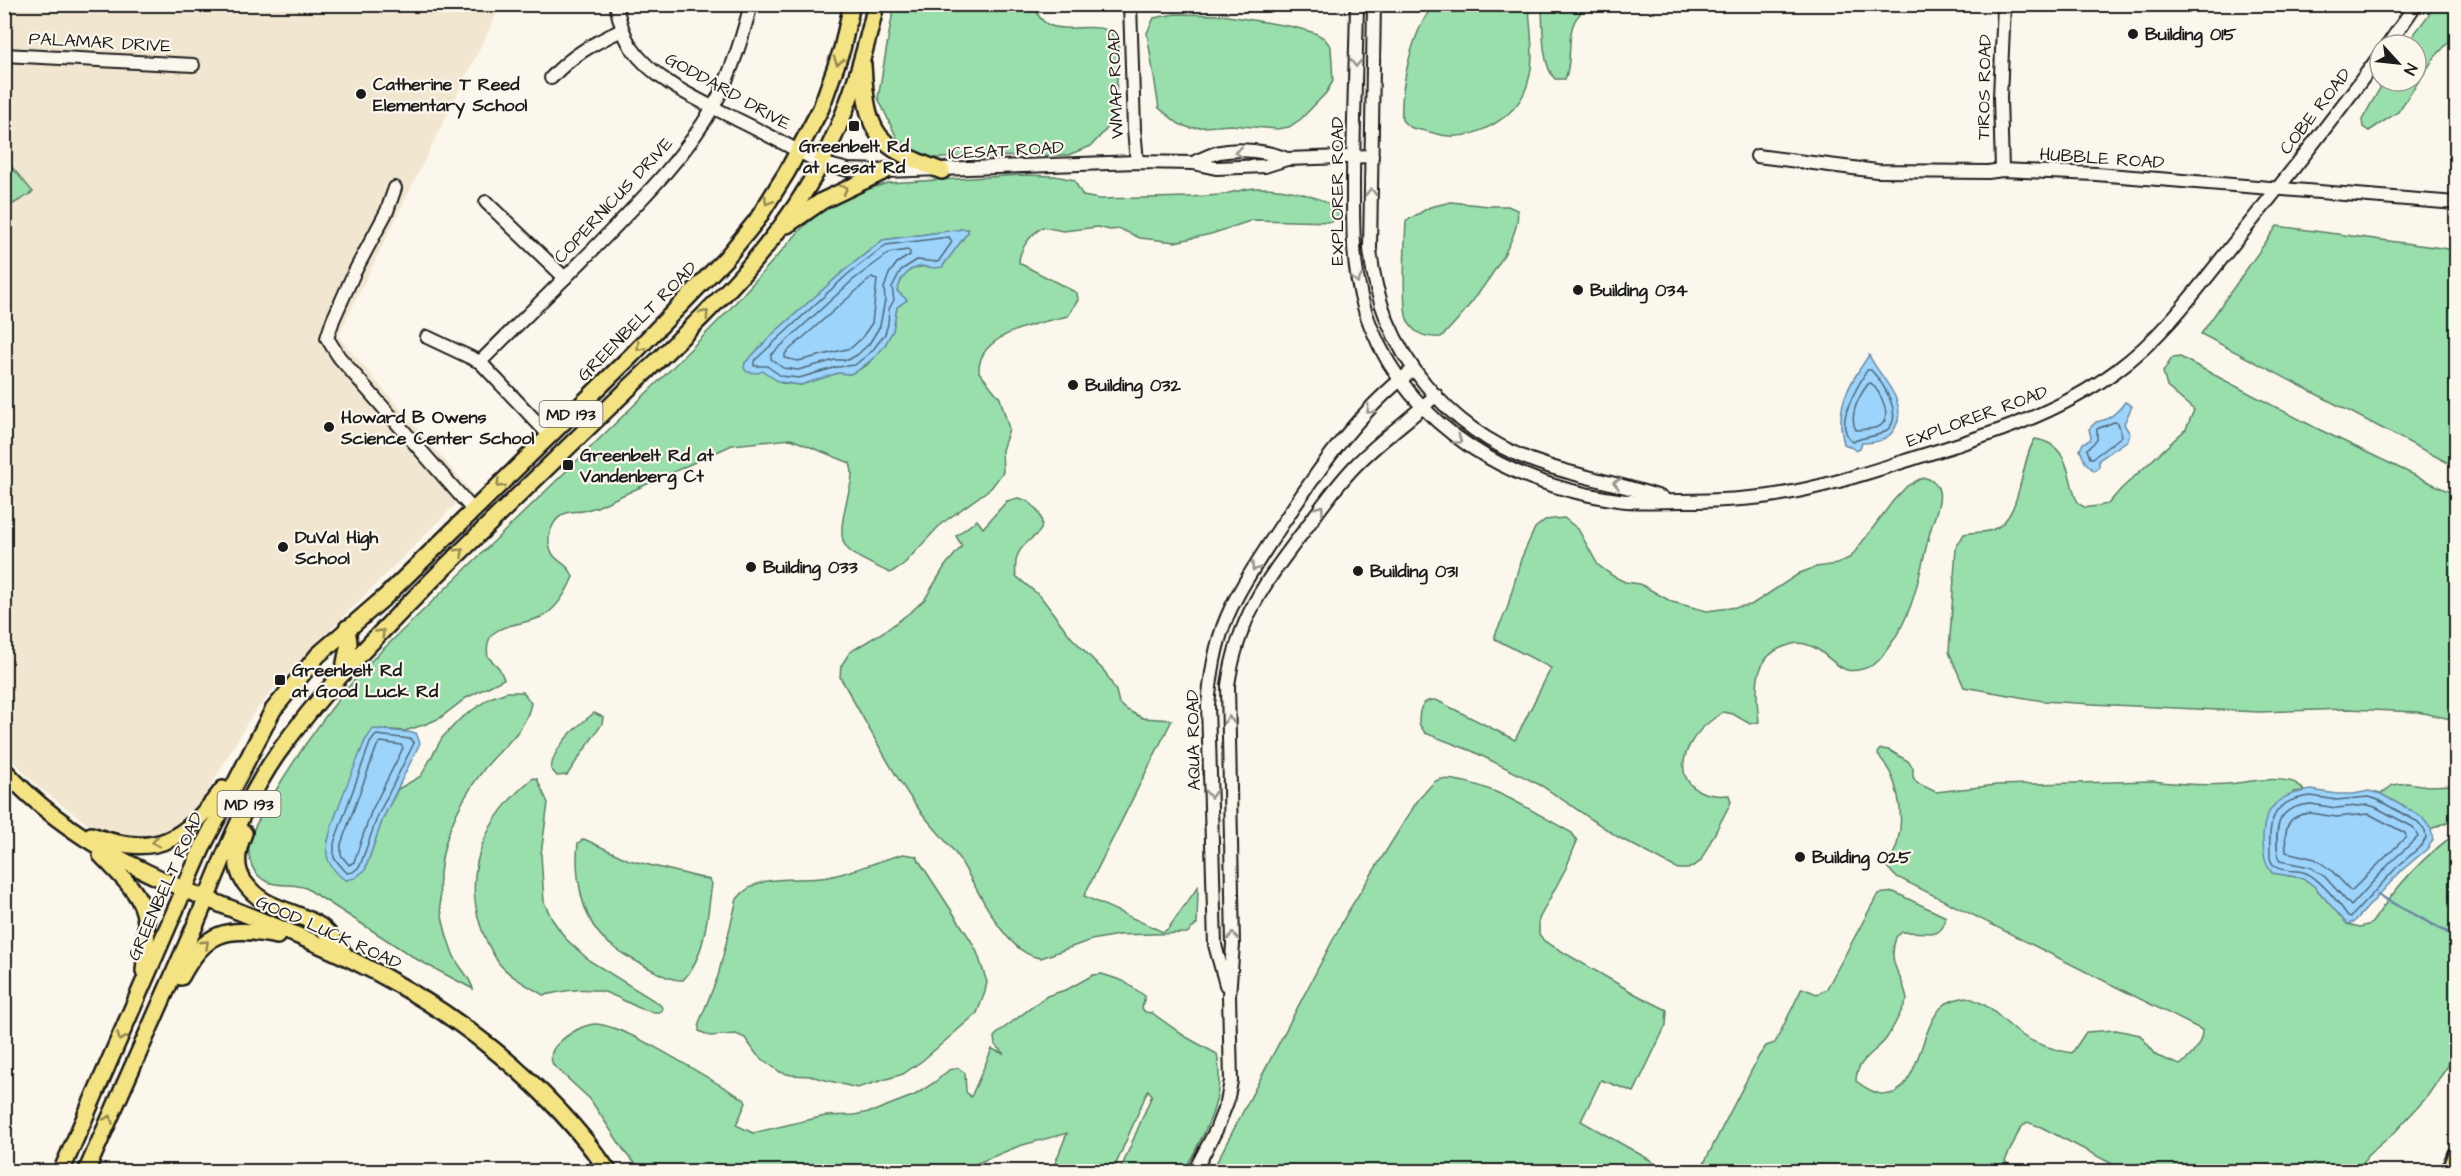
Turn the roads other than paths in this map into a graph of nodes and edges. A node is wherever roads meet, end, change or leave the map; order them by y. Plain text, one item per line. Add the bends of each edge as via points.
1 (616, 4) edge
2 (750, 4) edge
3 (852, 4) edge
4 (876, 4) edge
5 (1130, 4) edge
6 (1357, 4) edge
7 (1374, 4) edge
8 (2004, 4) edge
9 (2416, 4) edge
10 (622, 30) junction
11 (2396, 33) edge
12 (4, 55) edge
13 (862, 56) junction
14 (194, 65) dead end
15 (2368, 71) edge
16 (551, 78) dead end
17 (713, 107) junction
18 (798, 151) junction
19 (1353, 156) junction
20 (1372, 156) junction
21 (1757, 156) dead end
22 (1137, 162) junction
23 (821, 163) junction
24 (2002, 170) junction
25 (885, 171) junction
26 (942, 171) junction
27 (395, 188) dead end
28 (2278, 188) junction
29 (486, 202) dead end
30 (2450, 203) edge
31 (2457, 212) edge
32 (777, 231) junction
33 (565, 278) junction
34 (427, 338) dead end
35 (480, 362) junction
36 (1413, 370) junction
37 (1399, 381) junction
38 (1436, 395) junction
39 (1422, 408) junction
40 (549, 435) junction
41 (1673, 501) junction
42 (473, 510) junction
43 (347, 628) junction
44 (343, 673) junction
45 (307, 717) junction
46 (256, 746) junction
47 (4, 770) edge
48 (64, 825) junction
49 (86, 840) junction
50 (185, 890) junction
51 (207, 898) junction
52 (311, 942) junction
53 (346, 957) junction
54 (142, 984) junction
55 (1229, 995) junction
56 (133, 1066) junction
57 (2457, 1154) edge
58 (61, 1172) edge
59 (86, 1172) edge
60 (609, 1172) edge
61 (1194, 1172) edge
62 (2449, 1172) edge

1 - 10 street, GODDARD DRIVE
2 - 17 street, COPERNICUS DRIVE via 741,40
3 -> 18 main road, GREENBELT ROAD / MD 193 via 833,79
4 - 13 main road, MD 193
5 - 22 street, WMAP ROAD
6 -> 19 street, EXPLORER ROAD
7 - 20 street, EXPLORER ROAD
8 - 24 street, TIROS ROAD
9 - 11 street
10 - 16 street via 583,48
10 - 17 street, GODDARD DRIVE via 651,69
12 - 14 street, PALAMAR DRIVE
13 - 23 main road, MD 193
13 - 26 main road via 865,106 882,139 908,158
15 - 28 street, COBE ROAD
17 - 18 street, GODDARD DRIVE
17 - 33 street, COPERNICUS DRIVE via 647,194
18 - 23 street, GODDARD DRIVE
18 -> 40 main road, GREENBELT ROAD / MD 193 via 757,220 726,258
19 - 20 street, ICESAT ROAD
19 - 22 street, ICESAT ROAD via 1287,159 1265,166 1226,168
19 -> 37 street, EXPLORER ROAD via 1355,272 1370,326
36 -> 20 street, EXPLORER ROAD via 1386,320 1372,274
21 - 24 street, HUBBLE ROAD via 1877,171
22 - 26 street, ICESAT ROAD
23 - 25 street, ICESAT ROAD via 848,170
23 - 32 main road, MD 193
24 - 28 street, HUBBLE ROAD
25 - 26 street, ICESAT ROAD
32 -> 25 main road via 822,201
27 - 42 street via 327,338 339,357
28 - 30 street, HUBBLE ROAD
28 - 41 street, EXPLORER ROAD via 2149,344 2119,369 2057,408 1966,442 1820,487 1729,501
29 - 33 street
30 - 31 street, HUBBLE ROAD
44 -> 32 main road, MD 193 via 449,563 698,321
33 - 35 street, COPERNICUS DRIVE
34 - 35 street
35 - 40 street
36 - 37 street, AQUA ROAD
36 - 38 street, EXPLORER ROAD
37 - 39 street, EXPLORER ROAD
37 -> 55 street, AQUA ROAD via 1349,434 1303,494 1241,589 1217,644 1208,705 1215,945
38 - 39 street, AQUA ROAD
41 -> 38 street, EXPLORER ROAD via 1520,455 1471,426
39 -> 41 street, EXPLORER ROAD via 1466,446 1515,472 1621,501
55 -> 39 street, AQUA ROAD via 1233,945 1228,685 1241,631 1265,582 1324,504 1355,466
40 -> 42 main road, GREENBELT ROAD / MD 193
42 - 43 main road, GREENBELT ROAD / MD 193 via 385,597
43 - 44 main road via 349,643
43 - 46 main road, GREENBELT ROAD / MD 193 via 318,655 273,710
44 - 45 main road, MD 193
45 - 51 main road, MD 193 via 277,755 247,808
45 - 53 main road via 237,848 238,873 264,903 318,924
46 -> 48 main road via 200,819 168,840 121,844
46 - 50 main road, GREENBELT ROAD / MD 193 via 226,799
47 - 48 main road, GOOD LUCK ROAD
48 - 49 main road, GOOD LUCK ROAD
49 - 50 main road, GOOD LUCK ROAD
49 - 54 main road via 132,888 144,911 148,933
50 - 51 main road, GOOD LUCK ROAD
50 - 54 main road, GREENBELT ROAD / MD 193
51 - 52 main road, GOOD LUCK ROAD
51 - 56 main road, MD 193
52 - 53 main road, GOOD LUCK ROAD
56 -> 52 main road via 185,971 200,947 211,938 251,930
53 - 60 main road, GOOD LUCK ROAD via 434,1006 498,1054 575,1128
54 -> 58 main road, GREENBELT ROAD / MD 193
55 - 61 street, AQUA ROAD via 1231,1063 1227,1102
59 -> 56 main road, MD 193
57 - 62 main road

